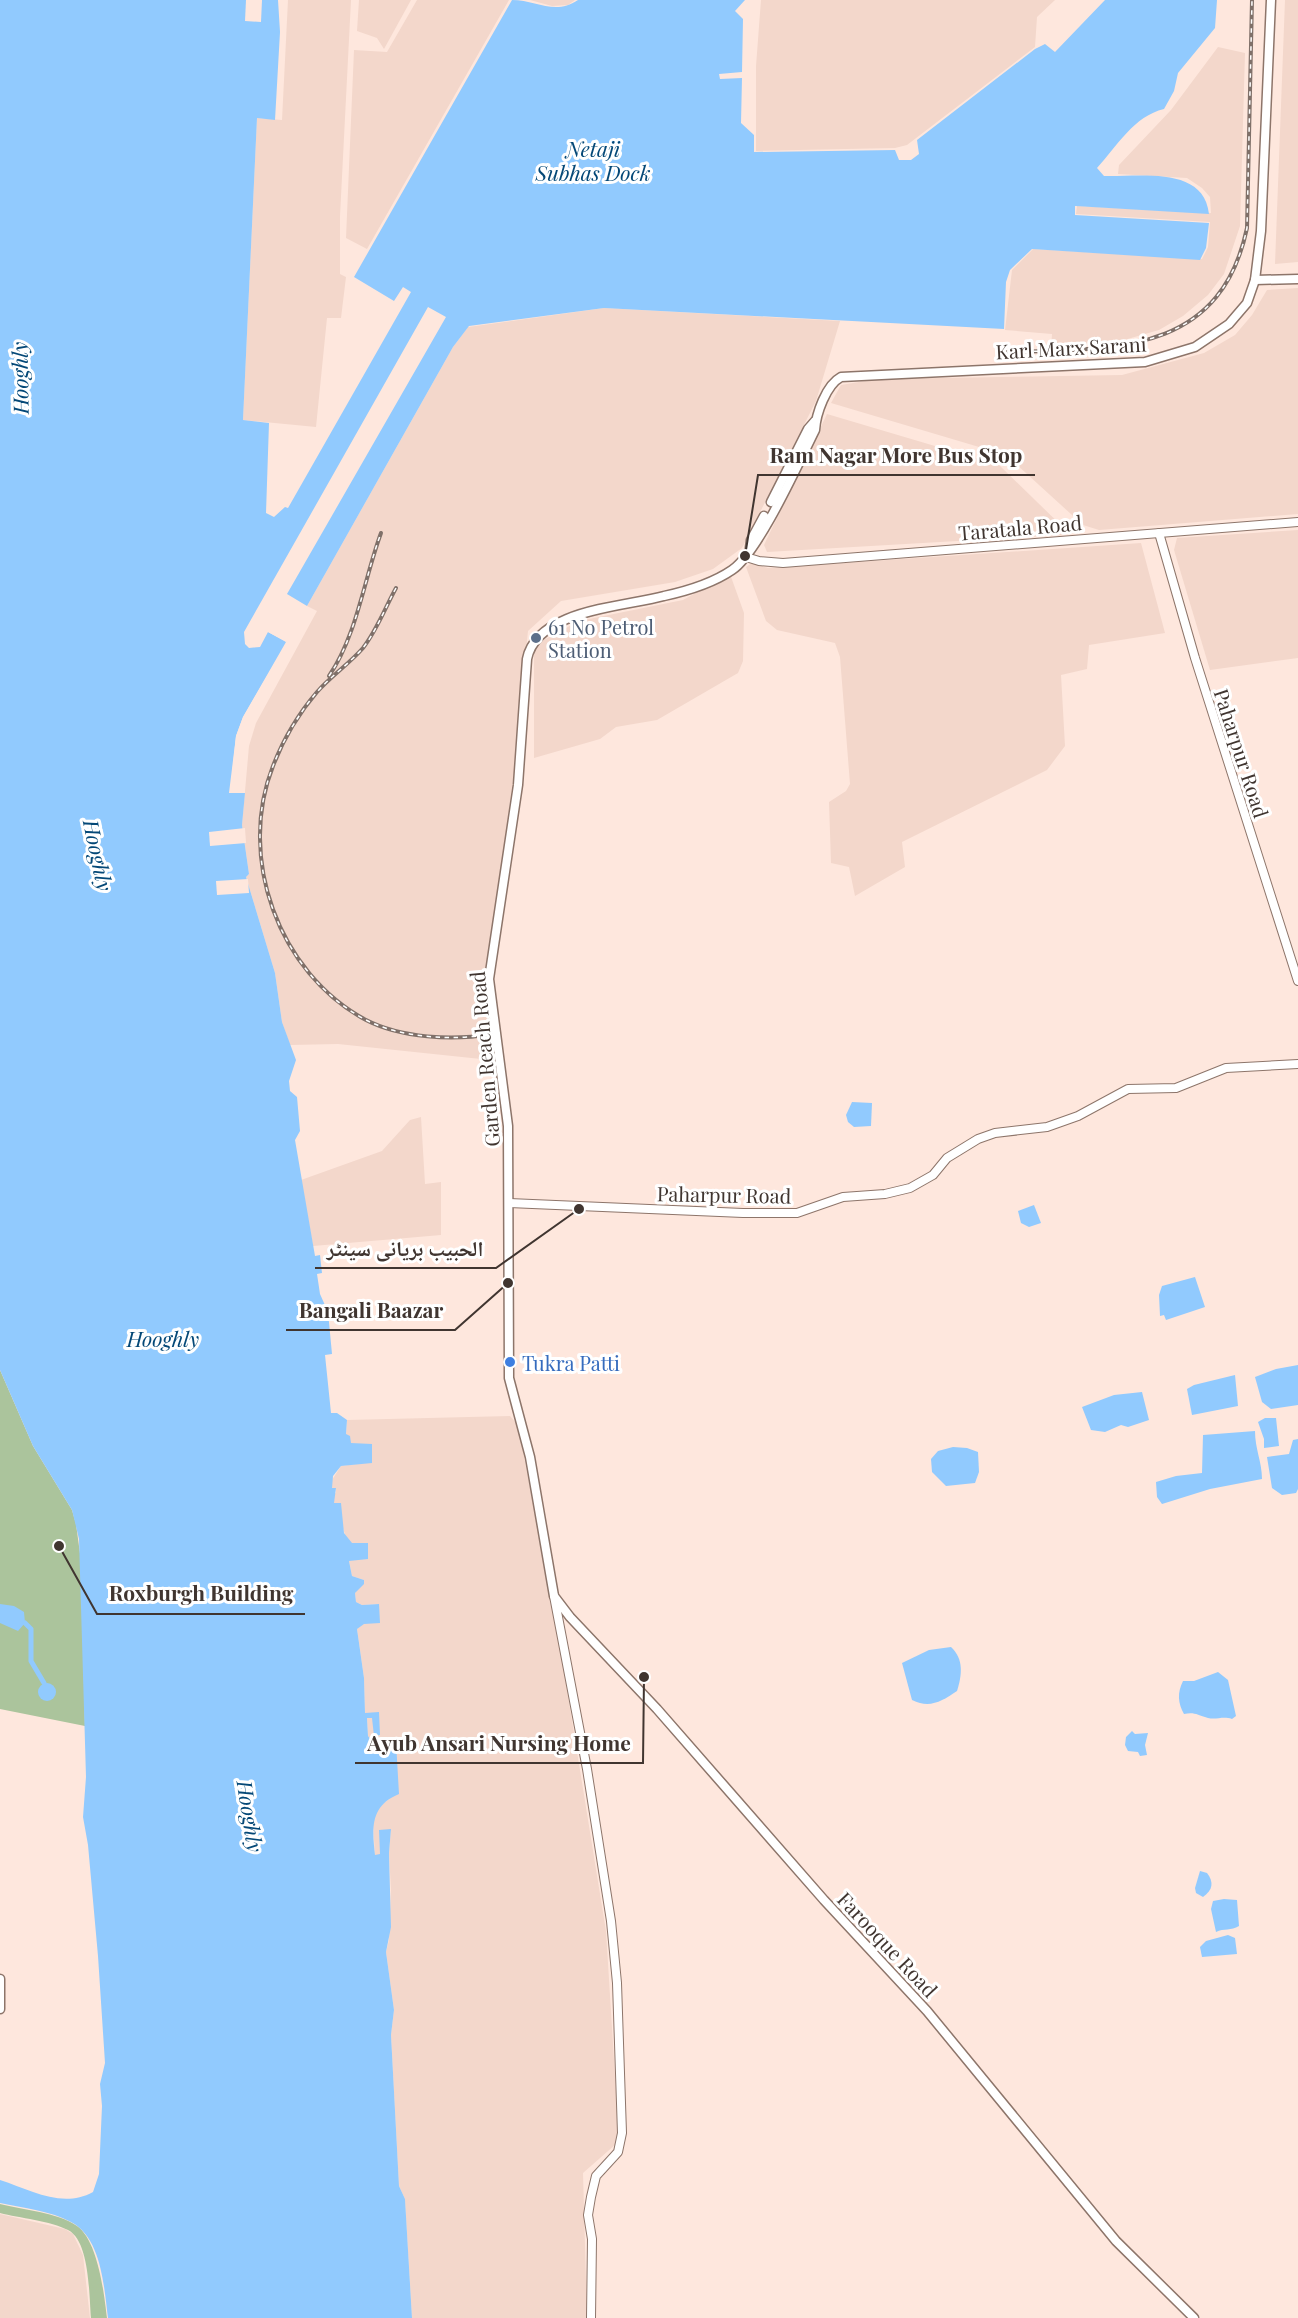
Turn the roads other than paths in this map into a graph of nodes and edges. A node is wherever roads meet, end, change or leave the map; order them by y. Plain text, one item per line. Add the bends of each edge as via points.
1 (1271, 0) edge
2 (1298, 279) edge
3 (1255, 280) junction
4 (1298, 522) edge
5 (1159, 533) junction
6 (746, 557) junction
7 (1298, 981) edge
8 (1298, 1064) edge
9 (509, 1203) junction
10 (554, 1596) junction
11 (0, 1979) edge
12 (0, 2009) edge
13 (591, 2318) edge
14 (1194, 2318) edge

1 - 3 main road, Karl Marx Sarani via 1262,231
2 - 3 main road
3 - 6 main road, Karl Marx Sarani via 1247,303 1228,324 1195,347 1172,356 1129,364 841,376 833,383 810,439
4 - 5 street, Taratala Road
5 - 6 street, Taratala Road via 783,563
5 - 7 street, Paharpur Road
6 - 9 main road, Garden Reach Road via 731,571 693,588 570,618 539,637 529,651 518,785 489,979 504,1078
8 - 9 street, Paharpur Road via 1226,1068 1176,1088 1128,1089 1078,1116 1047,1127 994,1133 978,1139 956,1151 933,1175 910,1188 843,1197 797,1213
9 - 10 main road, Garden Reach Road via 509,1378 530,1457
10 - 13 street via 587,1769 617,1983 622,2133 618,2152 597,2176 591,2197
10 - 14 main road, Farooque Road via 927,2011 1116,2241
11 - 12 main road

